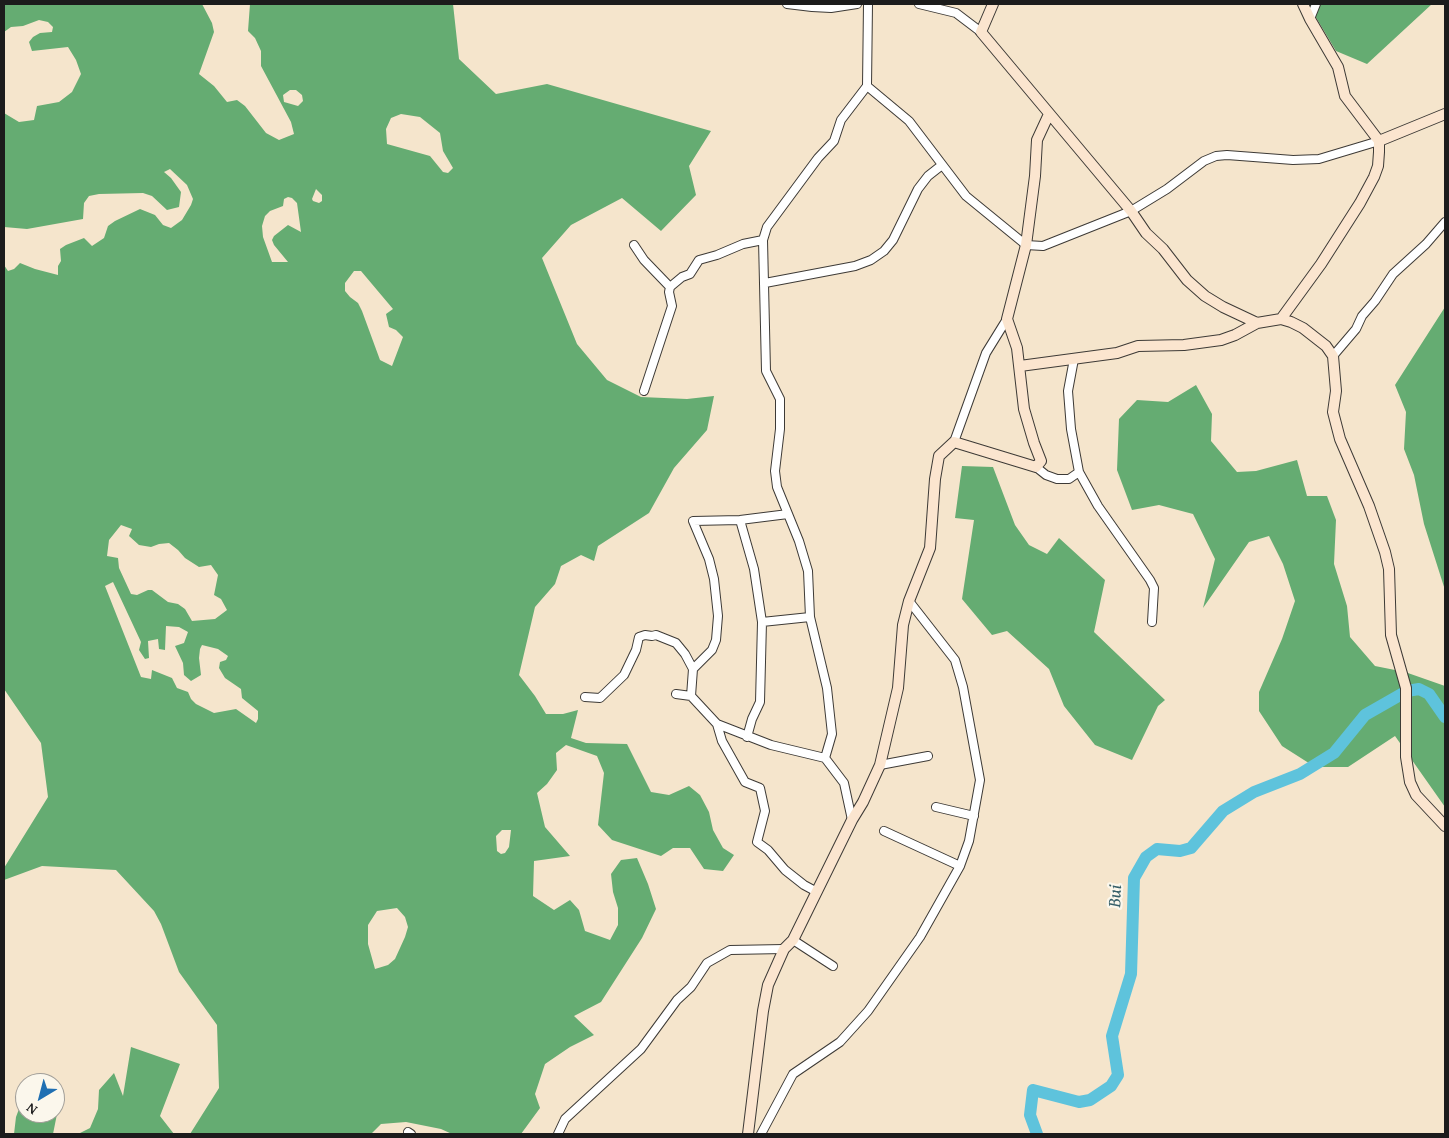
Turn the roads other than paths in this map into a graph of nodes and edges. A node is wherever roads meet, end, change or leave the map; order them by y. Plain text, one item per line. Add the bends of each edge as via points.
1 (787, 4) edge
2 (857, 4) edge
3 (868, 4) edge
4 (919, 4) edge
5 (993, 4) edge
6 (1303, 4) edge
7 (1316, 4) edge
8 (1310, 19) junction
9 (981, 32) junction
10 (866, 86) junction
11 (1049, 114) junction
12 (1445, 114) edge
13 (1379, 141) junction
14 (942, 165) junction
15 (1131, 211) junction
16 (1445, 222) edge
17 (763, 240) junction
18 (634, 245) dead end
19 (1026, 245) junction
20 (765, 283) junction
21 (670, 287) junction
22 (1007, 318) junction
23 (1280, 319) junction
24 (1257, 323) junction
25 (1333, 356) junction
26 (1074, 359) junction
27 (1020, 366) junction
28 (644, 390) dead end
29 (954, 442) junction
30 (1036, 467) junction
31 (1079, 472) junction
32 (788, 514) junction
33 (740, 520) junction
34 (909, 601) junction
35 (810, 617) junction
36 (762, 622) junction
37 (1152, 622) dead end
38 (693, 669) junction
39 (676, 694) dead end
40 (691, 696) junction
41 (585, 697) dead end
42 (717, 724) junction
43 (747, 736) junction
44 (928, 756) dead end
45 (825, 758) junction
46 (880, 765) junction
47 (936, 807) dead end
48 (974, 816) junction
49 (852, 820) junction
50 (1445, 826) edge
51 (884, 831) dead end
52 (960, 866) junction
53 (817, 892) junction
54 (793, 940) junction
55 (784, 949) junction
56 (833, 966) dead end
57 (558, 1134) edge
58 (748, 1134) edge
59 (761, 1134) edge

1 - 2 street via 831,8
3 - 10 street
4 - 9 street via 956,13
5 - 9 street
6 - 8 street
7 - 8 street
8 - 13 street via 1338,68 1345,96
9 - 11 street
10 - 14 street via 909,121
10 - 17 street via 841,120 834,141 767,227
11 - 15 street
11 - 19 street via 1037,140
12 - 13 street
13 - 15 street via 1319,159 1216,156
13 - 23 street via 1378,166 1360,203 1321,264
14 - 19 street via 966,196
14 - 20 street via 918,189 893,240 871,260
15 - 19 street via 1043,246
15 - 24 street via 1187,280 1211,299
16 - 25 street via 1393,274 1356,329
17 - 20 street
17 - 21 street via 699,260 690,274
18 - 21 street
19 - 22 street
20 - 32 street via 766,372 780,399 775,471 777,487
21 - 28 street via 672,306
22 - 27 street
22 - 29 street via 986,353
23 - 24 street
23 - 25 street via 1303,328 1326,346
24 - 26 street via 1220,340 1138,346
25 - 50 street via 1336,391 1333,412 1340,439 1358,479 1389,569 1390,635 1406,694 1406,758 1410,782 1416,795
26 - 27 street
26 - 31 street via 1068,390
27 - 30 street via 1024,409 1041,461
29 - 30 street
29 - 34 street via 939,456 930,548
30 - 31 street via 1057,480 1069,479
31 - 37 street via 1098,506 1154,588
32 - 33 street
32 - 35 street via 808,571
33 - 36 street via 754,569
33 - 38 street via 693,521 709,559 718,616 712,650
34 - 46 street via 903,625 898,688
34 - 48 street via 955,660 980,780
35 - 36 street
35 - 45 street via 827,688 832,734
36 - 43 street via 760,702
38 - 40 street
38 - 41 street via 676,643 660,635 645,635 639,638 624,675 600,698
39 - 40 street
40 - 42 street
42 - 43 street
42 - 53 street via 722,741 745,782 760,788 765,811 757,842 785,870
43 - 45 street
44 - 46 street
45 - 49 street via 844,783
46 - 49 street
47 - 48 street
48 - 52 street
49 - 53 street
51 - 52 street
52 - 59 street via 920,937 868,1011 840,1042 793,1074
53 - 54 street
54 - 55 street
54 - 56 street
55 - 57 street via 730,950 707,962 641,1049 566,1119
55 - 58 street via 768,985 762,1011

